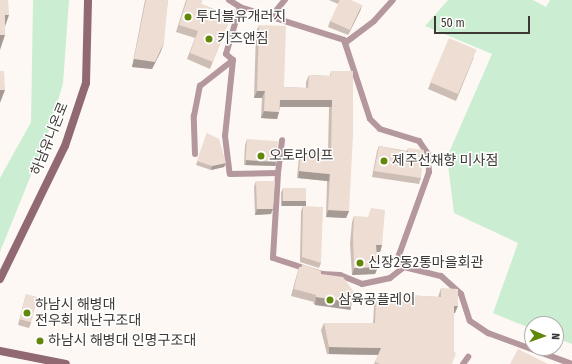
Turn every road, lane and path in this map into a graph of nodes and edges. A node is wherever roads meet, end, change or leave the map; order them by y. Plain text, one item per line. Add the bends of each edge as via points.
1 (88, 0) edge
2 (231, 0) edge
3 (285, 0) edge
4 (393, 0) edge
5 (240, 7) junction
6 (271, 17) junction
7 (345, 44) junction
8 (233, 60) junction
9 (282, 140) dead end
10 (195, 154) dead end
11 (278, 173) junction
12 (404, 267) junction
13 (0, 279) edge
14 (0, 351) edge
15 (468, 356) dead end
16 (66, 364) edge
17 (463, 364) edge
18 (572, 364) edge

1 - 13 main road, 하남유니온로 via 86,83 65,146
2 - 5 lane
3 - 6 lane
4 - 7 lane via 374,21
5 - 6 lane
5 - 8 lane via 226,54
6 - 7 lane via 344,40
7 - 12 lane via 370,119 380,129 419,141 428,154 428,172 399,255
8 - 10 lane via 200,86 194,116
8 - 11 lane via 224,136 230,174
9 - 11 lane
11 - 12 lane via 272,258 322,274 340,275 362,284 390,278
12 - 18 lane via 441,276 461,294 470,322 488,333
14 - 16 main road
15 - 17 lane

